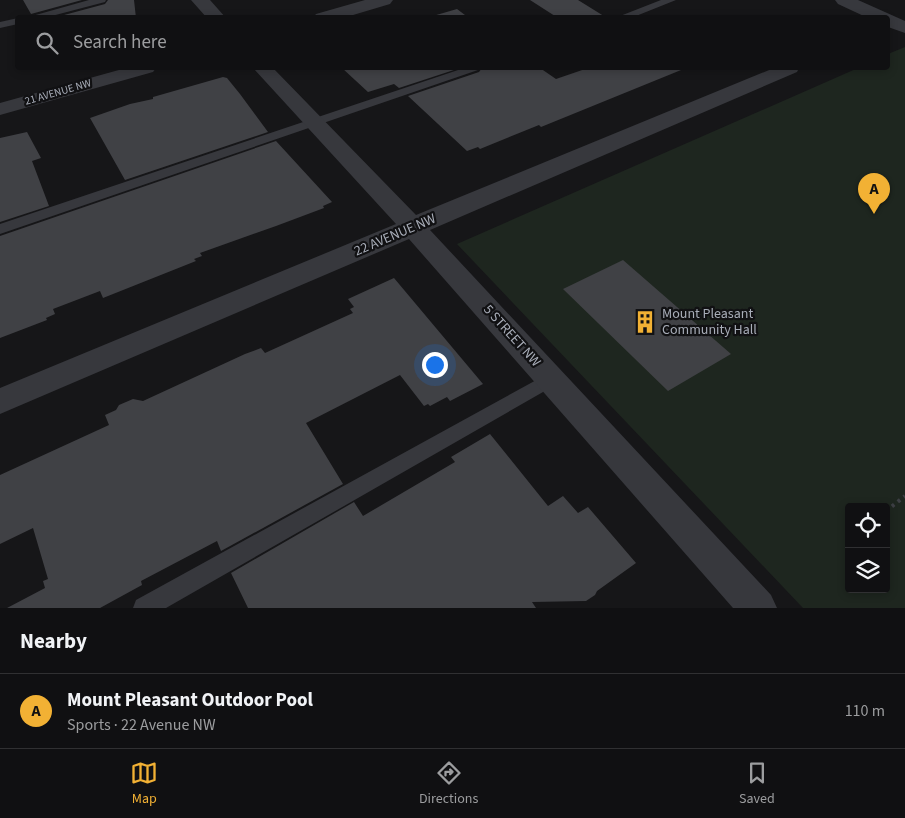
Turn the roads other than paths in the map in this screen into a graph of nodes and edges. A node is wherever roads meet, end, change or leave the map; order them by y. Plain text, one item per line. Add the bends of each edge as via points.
1 (101, 0) edge
2 (200, 0) edge
3 (384, 0) edge
4 (671, 0) edge
5 (844, 0) edge
6 (42, 15) edge
7 (213, 15) edge
8 (332, 15) edge
9 (628, 15) edge
10 (878, 15) edge
11 (15, 21) edge
12 (0, 25) edge
13 (139, 70) edge
14 (265, 70) edge
15 (468, 70) edge
16 (785, 70) edge
17 (0, 109) edge
18 (314, 122) junction
19 (414, 228) junction
20 (0, 229) edge
21 (551, 379) junction
22 (0, 401) edge
23 (144, 608) edge
24 (758, 608) edge

1 - 6 lane
2 - 7 street
3 - 8 street
4 - 9 lane
5 - 10 street
11 - 12 lane
13 - 17 street, 21 AVENUE NW
14 - 18 street, 5 STREET NW
15 - 18 lane
16 - 19 street, 22 AVENUE NW
18 - 19 street, 5 STREET NW
18 - 20 lane
19 - 21 street, 5 STREET NW
19 - 22 street, 22 AVENUE NW
21 - 23 lane
21 - 24 street, 5 STREET NW

